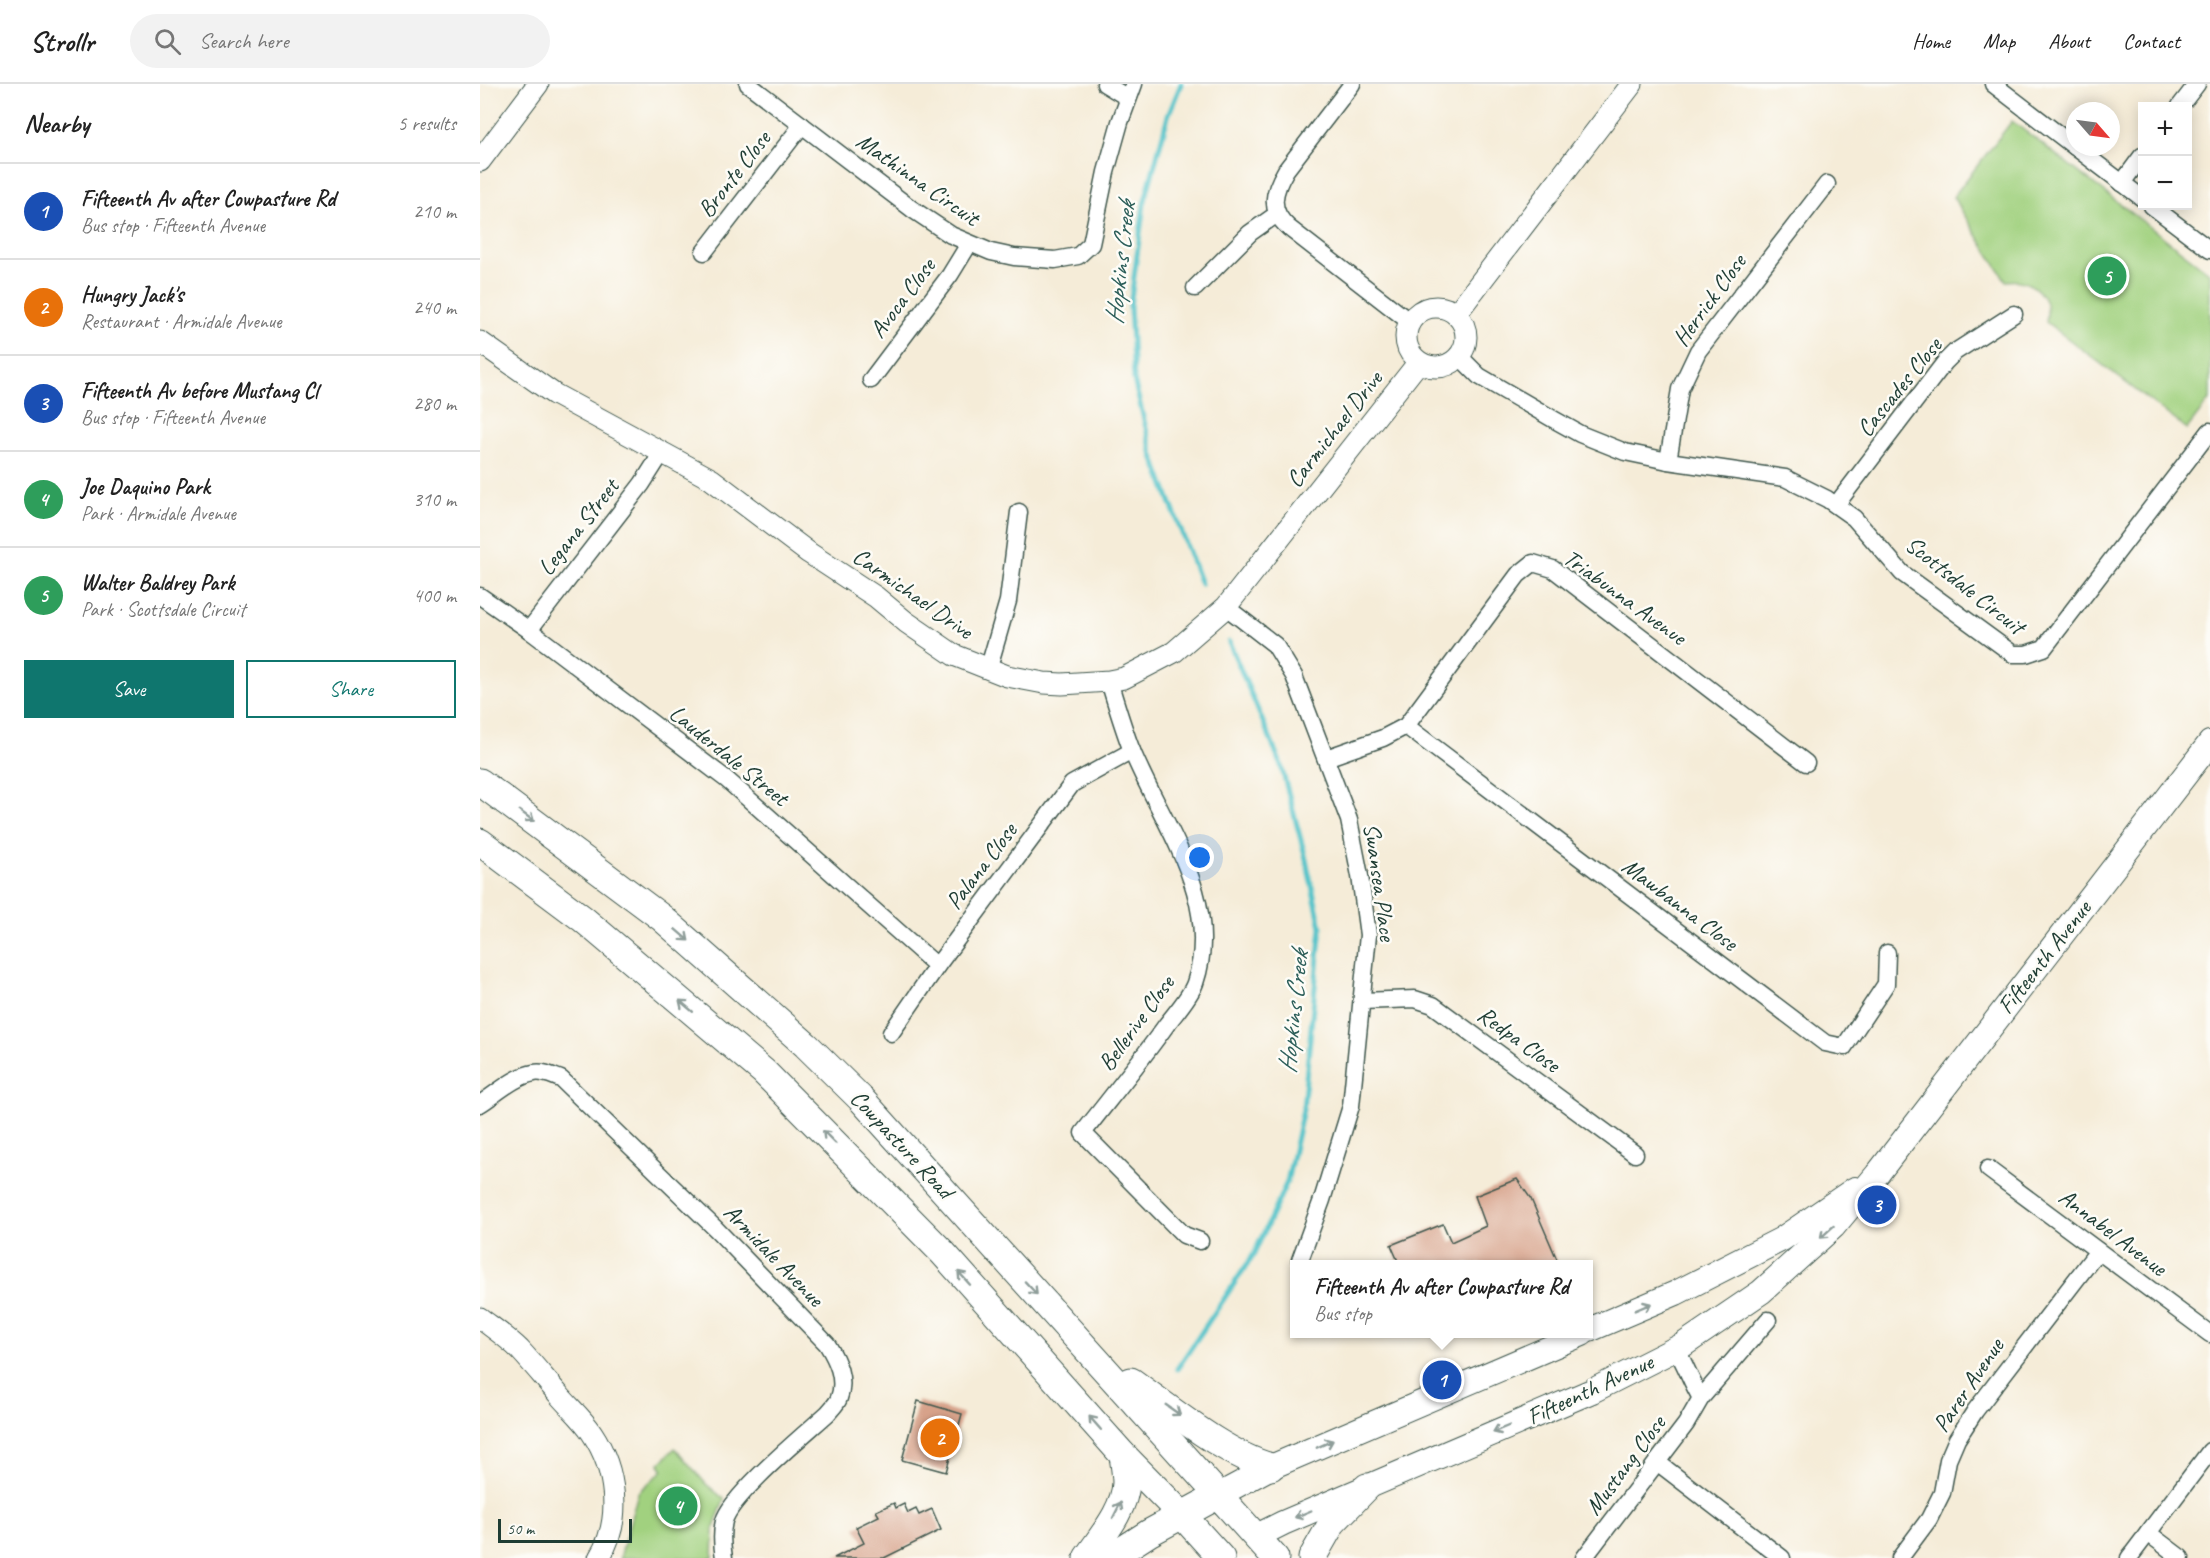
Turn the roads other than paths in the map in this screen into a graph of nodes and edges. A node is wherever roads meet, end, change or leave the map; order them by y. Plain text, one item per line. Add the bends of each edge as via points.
1 (538, 84) edge
2 (748, 84) edge
3 (1106, 84) edge
4 (1352, 84) edge
5 (1632, 84) edge
6 (1993, 84) edge
7 (2197, 84) edge
8 (1131, 91) edge
9 (2183, 102) edge
10 (802, 125) junction
11 (2066, 140) edge
12 (2087, 156) edge
13 (480, 160) edge
14 (2138, 161) edge
15 (2122, 183) junction
16 (1827, 184) dead end
17 (2138, 195) edge
18 (2157, 210) edge
19 (1277, 214) junction
20 (969, 244) junction
21 (2210, 250) edge
22 (704, 252) dead end
23 (1195, 288) dead end
24 (1456, 314) junction
25 (2014, 314) dead end
26 (1410, 322) junction
27 (480, 342) edge
28 (1460, 357) junction
29 (1418, 363) junction
30 (871, 380) dead end
31 (2210, 431) edge
32 (663, 451) junction
33 (1668, 461) junction
34 (1836, 505) junction
35 (1019, 512) dead end
36 (480, 596) edge
37 (1226, 607) junction
38 (529, 630) junction
39 (988, 670) junction
40 (1109, 681) junction
41 (1406, 726) junction
42 (2210, 743) edge
43 (1132, 751) junction
44 (1326, 758) junction
45 (1806, 763) dead end
46 (480, 782) edge
47 (480, 842) edge
48 (1887, 953) dead end
49 (937, 966) junction
50 (1362, 1001) junction
51 (891, 1033) dead end
52 (480, 1104) edge
53 (1635, 1154) dead end
54 (1988, 1169) dead end
55 (1879, 1172) junction
56 (1200, 1241) dead end
57 (2098, 1251) junction
58 (1300, 1260) edge
59 (480, 1318) edge
60 (1768, 1320) dead end
61 (1593, 1328) edge
62 (2210, 1334) edge
63 (1573, 1338) edge
64 (1676, 1349) junction
65 (1090, 1353) junction
66 (1701, 1398) junction
67 (2210, 1452) edge
68 (1123, 1455) junction
69 (1657, 1462) junction
70 (1272, 1467) junction
71 (1367, 1487) junction
72 (1219, 1495) junction
73 (1182, 1515) junction
74 (2148, 1533) junction
75 (1255, 1537) junction
76 (1218, 1557) edge
77 (599, 1558) edge
78 (724, 1558) edge
79 (1087, 1558) edge
80 (1110, 1558) edge
81 (1275, 1558) edge
82 (1312, 1558) edge
83 (1584, 1558) edge
84 (1782, 1558) edge
85 (1900, 1558) edge
86 (2128, 1558) edge
87 (2181, 1558) edge

1 - 13 street
2 - 10 street, Mathinna Circuit
3 - 8 street
4 - 19 street via 1282,176 1275,194
5 - 24 street
6 - 11 street
7 - 9 street
8 - 20 street, Mathinna Circuit via 1106,172 1095,235 1086,250 1068,259 1036,259 991,252
10 - 20 street, Mathinna Circuit via 912,209
10 - 22 street, Bronte Close
12 - 15 street
14 - 15 street
15 - 17 street
16 - 33 street, Herrick Close via 1698,351 1680,389
18 - 21 street
19 - 23 street via 1250,233
19 - 26 street via 1289,228
20 - 30 street, Avoca Close
24 - 26 street via 1432,307 1422,310
24 - 28 street via 1467,341
25 - 34 street, Cascades Close via 1945,362
26 - 29 street via 1406,345
27 - 32 street, Carmichael Drive via 554,394
28 - 29 street via 1442,368
28 - 33 street, Scottsdale Circuit via 1479,376 1580,434 1625,452
29 - 37 street, Carmichael Drive
31 - 34 street, Scottsdale Circuit via 2044,648 2025,654 2013,654 1902,573 1854,518
32 - 38 street, Legana Street
32 - 39 street, Carmichael Drive via 727,490 937,645
33 - 34 street, Scottsdale Circuit via 1785,478
35 - 39 street via 1008,601
36 - 38 street, Lauderdale Street
37 - 40 street, Carmichael Drive via 1174,652 1124,678
37 - 44 street, Swansea Place via 1275,645 1294,676
38 - 49 street, Lauderdale Street via 726,779
39 - 40 street, Carmichael Drive via 1044,683
40 - 43 street, Bellerive Close
41 - 44 street, Triabunna Avenue
41 - 45 street, Triabunna Avenue via 1518,575 1533,563 1553,569
41 - 48 street, Mawbanna Close via 1825,1043 1844,1047 1886,984
42 - 55 main road, Fifteenth Avenue
43 - 49 street, Palana Close via 1072,784
43 - 56 street, Bellerive Close via 1192,879 1203,932 1201,956 1194,985 1083,1133 1184,1234
44 - 50 street, Swansea Place via 1349,820 1360,876 1368,936
46 -> 65 main road, Cowpasture Road via 662,918 806,1045 861,1099
68 -> 47 main road, Cowpasture Road via 943,1253 764,1072 583,918
49 - 51 street, Palana Close
50 - 53 street, Redpa Close via 1415,999 1433,1005
50 - 58 street, Swansea Place via 1352,1106
52 - 78 street, Armidale Avenue via 534,1072 561,1079 716,1229 827,1344 838,1362 839,1399 735,1504 725,1519
54 - 57 street, Annabel Avenue
61 -> 55 main road, Fifteenth Avenue via 1676,1293 1782,1239
55 -> 64 main road, Fifteenth Avenue via 1834,1226 1761,1293
57 - 62 street, Annabel Avenue
57 - 85 street, Parer Avenue via 1975,1411 1948,1460 1942,1493 1929,1519
59 - 77 street via 518,1348 591,1432 603,1454 612,1477 614,1501 606,1547
60 - 66 street, Mustang Close
70 -> 63 main road
64 - 66 street
64 -> 71 main road, Fifteenth Avenue via 1592,1390
65 -> 70 main road via 1233,1451 1251,1462
65 - 72 main road, Cowpasture Road
66 - 69 street, Mustang Close
67 - 74 street
68 - 73 main road, Cowpasture Road
79 -> 68 main road via 1122,1502 1126,1485
69 - 83 street, Mustang Close
69 - 84 street
70 - 72 main road
71 -> 75 main road, Fifteenth Avenue
71 - 82 main road via 1332,1523
72 - 73 main road
72 - 75 main road, Cowpasture Road
73 - 76 main road, Cowpasture Road
73 - 80 main road
74 - 86 street
74 - 87 street
75 - 76 main road
75 - 81 main road, Cowpasture Road

